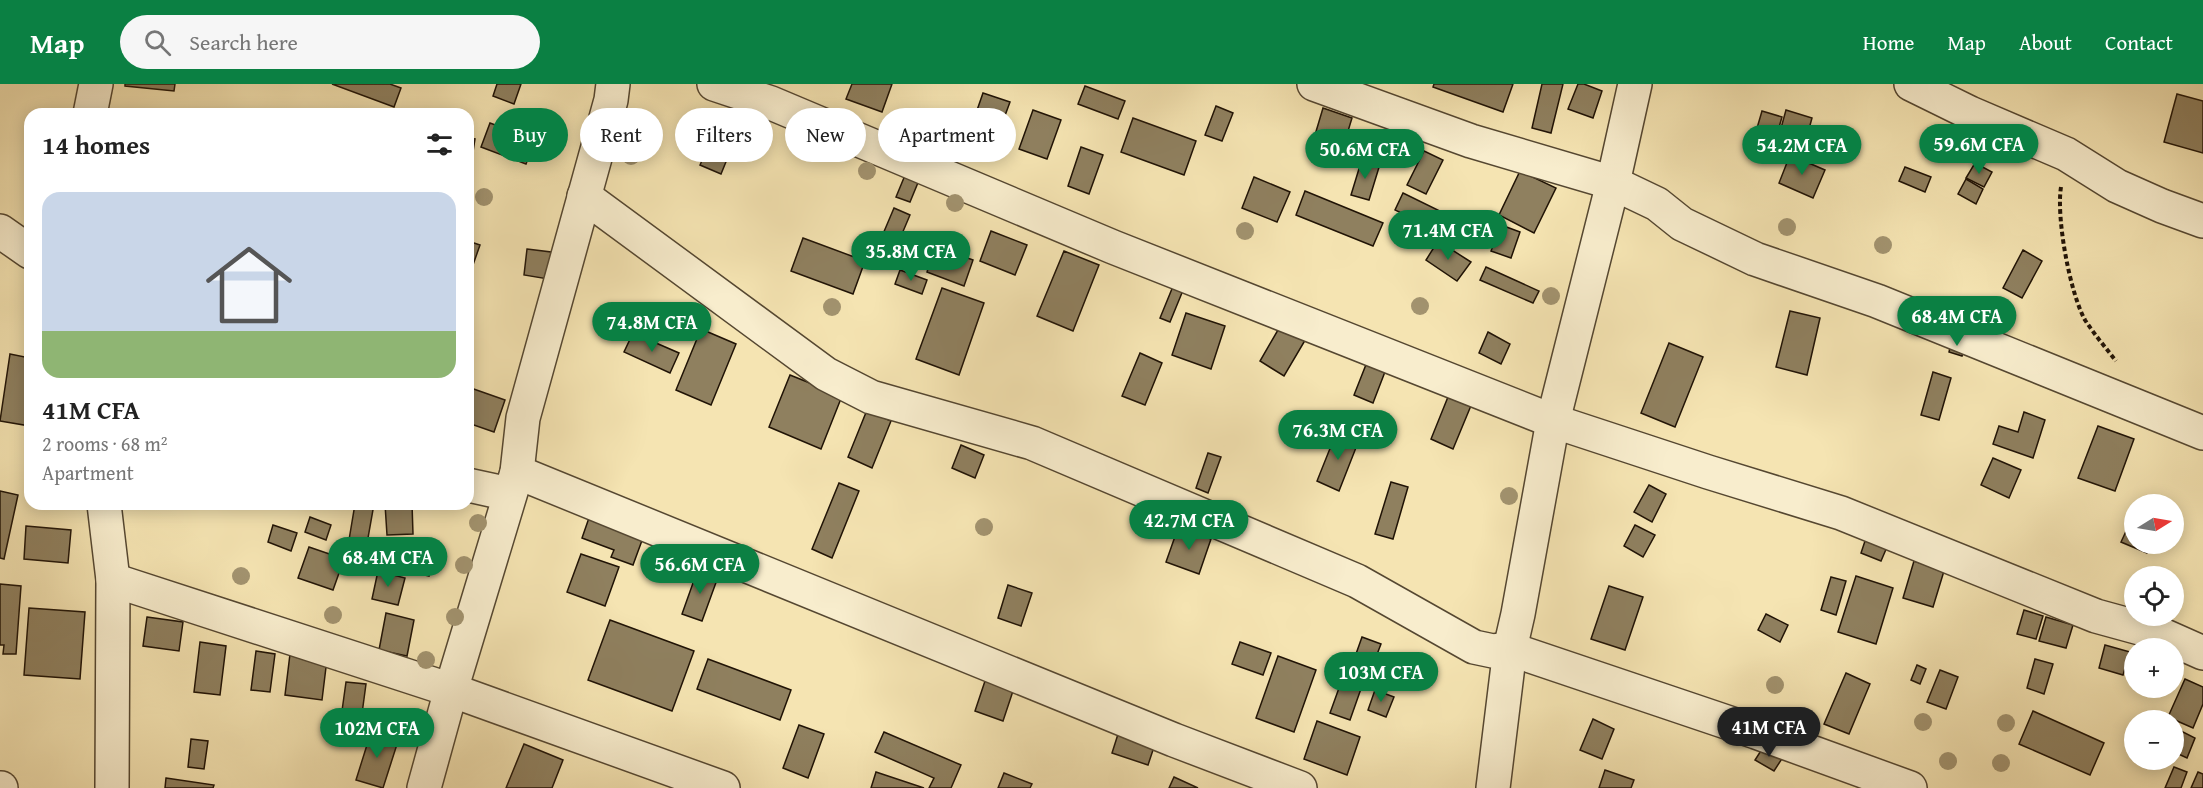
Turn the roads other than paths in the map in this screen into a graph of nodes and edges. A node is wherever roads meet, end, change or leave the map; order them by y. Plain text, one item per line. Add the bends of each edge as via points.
1 (96, 84) edge
2 (613, 84) edge
3 (714, 84) edge
4 (1314, 84) edge
5 (1635, 84) edge
6 (1911, 84) edge
7 (91, 108) edge
8 (1613, 183) junction
9 (584, 196) junction
10 (2203, 221) edge
11 (0, 231) edge
12 (24, 248) edge
13 (1553, 421) junction
14 (2203, 433) edge
15 (513, 483) junction
16 (474, 485) edge
17 (105, 510) edge
18 (113, 580) junction
19 (1510, 648) junction
20 (2203, 653) edge
21 (451, 690) junction
22 (112, 788) edge
23 (424, 788) edge
24 (723, 788) edge
25 (1300, 788) edge
26 (1493, 788) edge
27 (1910, 788) edge

1 - 7 street
2 - 9 street
3 - 13 street via 771,103 1113,247
4 - 8 street via 1471,141
5 - 8 street
6 - 10 street via 2066,154 2117,186
8 - 13 street
8 - 14 street via 1657,204 1682,224 1755,259 1878,300
9 - 15 street via 523,418
9 - 19 street via 826,374 871,397 1032,442 1357,582 1474,647 1493,651
11 - 12 street
13 - 19 street
13 - 20 street via 1841,513 2085,612 2158,633
15 - 16 street
15 - 21 street
15 - 25 street
17 - 18 street
18 - 21 street
18 - 22 street
19 - 26 street
19 - 27 street
21 - 23 street
21 - 24 street

